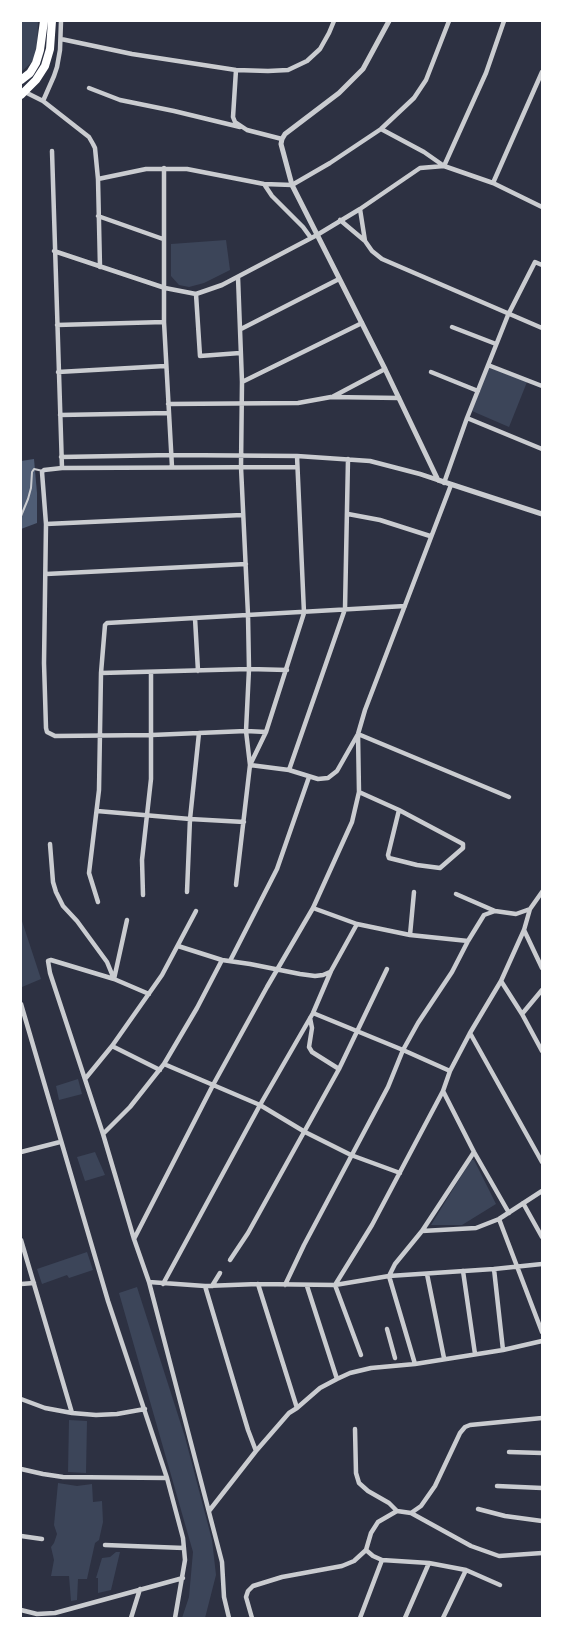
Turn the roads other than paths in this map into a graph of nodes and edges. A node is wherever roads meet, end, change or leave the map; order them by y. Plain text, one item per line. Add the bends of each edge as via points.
1 (45, 21) edge
2 (52, 21) edge
3 (61, 21) edge
4 (334, 21) edge
5 (389, 21) edge
6 (449, 21) edge
7 (504, 21) edge
8 (61, 39) junction
9 (236, 70) junction
10 (542, 72) edge
11 (21, 80) edge
12 (89, 88) dead end
13 (23, 93) edge
14 (43, 101) junction
15 (240, 127) junction
16 (381, 129) junction
17 (283, 136) junction
18 (52, 151) dead end
19 (444, 166) junction
20 (164, 168) junction
21 (98, 179) junction
22 (493, 183) junction
23 (264, 184) junction
24 (292, 185) junction
25 (542, 207) edge
26 (360, 209) junction
27 (98, 216) junction
28 (340, 220) junction
29 (314, 236) junction
30 (163, 239) junction
31 (365, 241) junction
32 (54, 251) junction
33 (542, 265) edge
34 (100, 267) junction
35 (238, 277) junction
36 (339, 279) junction
37 (165, 288) junction
38 (196, 294) junction
39 (508, 315) junction
40 (164, 322) junction
41 (362, 323) junction
42 (57, 325) junction
43 (452, 327) dead end
44 (542, 328) edge
45 (241, 329) junction
46 (496, 344) junction
47 (240, 353) junction
48 (488, 365) junction
49 (165, 366) junction
50 (385, 369) junction
51 (58, 372) junction
52 (431, 372) dead end
53 (242, 382) junction
54 (542, 386) edge
55 (478, 391) junction
56 (331, 397) junction
57 (399, 398) junction
58 (241, 403) junction
59 (168, 404) junction
60 (169, 413) junction
61 (60, 415) junction
62 (467, 418) junction
63 (542, 449) edge
64 (241, 454) junction
65 (171, 455) junction
66 (297, 456) junction
67 (61, 457) junction
68 (348, 459) junction
69 (172, 467) junction
70 (241, 467) junction
71 (297, 467) junction
72 (62, 468) junction
73 (43, 471) junction
74 (438, 480) junction
75 (448, 484) junction
76 (348, 514) junction
77 (542, 514) edge
78 (242, 515) junction
79 (21, 516) edge
80 (46, 524) junction
81 (430, 536) junction
82 (246, 564) junction
83 (46, 574) junction
84 (405, 606) junction
85 (345, 609) junction
86 (304, 613) junction
87 (248, 615) junction
88 (195, 618) junction
89 (249, 669) junction
90 (287, 670) junction
91 (198, 671) junction
92 (101, 673) junction
93 (151, 673) junction
94 (246, 731) junction
95 (266, 732) junction
96 (200, 733) junction
97 (358, 734) junction
98 (152, 735) junction
99 (100, 736) junction
100 (250, 765) junction
101 (290, 770) junction
102 (309, 777) junction
103 (359, 792) junction
104 (509, 797) dead end
105 (399, 810) junction
106 (97, 811) junction
107 (148, 815) junction
108 (190, 819) junction
109 (244, 822) junction
110 (50, 844) dead end
111 (236, 885) dead end
112 (187, 892) dead end
113 (414, 892) dead end
114 (542, 892) edge
115 (456, 894) dead end
116 (143, 895) dead end
117 (98, 902) dead end
118 (313, 908) junction
119 (530, 909) junction
120 (495, 910) junction
121 (196, 911) dead end
122 (127, 920) dead end
123 (357, 924) junction
124 (524, 930) junction
125 (410, 934) junction
126 (468, 941) junction
127 (178, 946) junction
128 (222, 960) junction
129 (230, 961) junction
130 (542, 968) edge
131 (387, 969) dead end
132 (278, 970) junction
133 (331, 971) junction
134 (114, 979) junction
135 (501, 981) junction
136 (542, 990) edge
137 (148, 994) junction
138 (21, 1004) edge
139 (522, 1014) junction
140 (23, 1016) edge
141 (312, 1016) junction
142 (359, 1031) junction
143 (470, 1033) junction
144 (112, 1046) junction
145 (403, 1050) junction
146 (542, 1051) edge
147 (164, 1064) junction
148 (339, 1069) junction
149 (160, 1070) junction
150 (450, 1071) junction
151 (85, 1079) junction
152 (213, 1085) junction
153 (443, 1091) junction
154 (260, 1105) junction
155 (305, 1132) junction
156 (103, 1134) junction
157 (60, 1142) junction
158 (21, 1152) edge
159 (474, 1152) junction
160 (351, 1155) junction
161 (542, 1162) edge
162 (400, 1173) junction
163 (542, 1191) edge
164 (523, 1203) junction
165 (509, 1213) junction
166 (499, 1219) junction
167 (422, 1231) junction
168 (542, 1237) edge
169 (134, 1239) junction
170 (21, 1240) edge
171 (230, 1260) dead end
172 (542, 1264) edge
173 (518, 1266) junction
174 (494, 1269) junction
175 (463, 1271) junction
176 (220, 1273) dead end
177 (427, 1274) junction
178 (389, 1276) junction
179 (149, 1282) junction
180 (34, 1283) junction
181 (21, 1284) edge
182 (163, 1284) junction
183 (258, 1284) junction
184 (285, 1285) junction
185 (335, 1285) junction
186 (205, 1286) junction
187 (212, 1286) junction
188 (307, 1286) junction
189 (387, 1329) dead end
190 (542, 1332) edge
191 (542, 1341) edge
192 (503, 1350) junction
193 (474, 1354) junction
194 (361, 1355) dead end
195 (395, 1358) dead end
196 (444, 1358) junction
197 (415, 1364) junction
198 (337, 1379) junction
199 (21, 1399) edge
200 (297, 1408) junction
201 (145, 1409) junction
202 (72, 1413) junction
203 (542, 1418) edge
204 (355, 1429) dead end
205 (256, 1451) junction
206 (509, 1452) dead end
207 (542, 1453) edge
208 (21, 1469) edge
209 (167, 1478) junction
210 (497, 1486) dead end
211 (542, 1488) edge
212 (478, 1509) dead end
213 (209, 1511) junction
214 (397, 1511) junction
215 (411, 1513) junction
216 (542, 1521) edge
217 (21, 1536) edge
218 (42, 1539) dead end
219 (105, 1545) dead end
220 (184, 1548) junction
221 (366, 1550) junction
222 (542, 1553) edge
223 (382, 1560) junction
224 (429, 1563) junction
225 (466, 1570) junction
226 (183, 1578) junction
227 (500, 1585) dead end
228 (141, 1589) junction
229 (21, 1610) edge
230 (131, 1618) edge
231 (175, 1618) edge
232 (229, 1618) edge
233 (252, 1618) edge
234 (360, 1618) edge
235 (405, 1618) edge
236 (443, 1618) edge

1 - 11 highway via 36,63
2 - 13 highway via 45,66
3 - 8 street
4 - 9 street via 320,49 308,61 288,70
5 - 17 street via 363,69
6 - 16 street via 426,80 414,98
7 - 19 street via 486,73
8 - 9 street
8 - 14 street via 54,76
9 - 15 street via 233,117
10 - 22 street
12 - 15 street via 120,100
13 - 14 street
14 - 21 street via 89,137 95,148
15 - 17 street
16 - 19 street
16 - 24 street
17 - 24 street via 281,144
18 - 32 street
19 - 22 street
19 - 26 street via 420,168
20 - 21 street
20 - 23 street
20 - 30 street
21 - 27 street
22 - 25 street
23 - 24 street
23 - 29 street
24 - 29 street
26 - 28 street
26 - 31 street
27 - 30 street
27 - 34 street
28 - 29 street
28 - 31 street
29 - 35 street
29 - 36 street
30 - 37 street
31 - 39 street via 392,265
32 - 34 street
32 - 42 street
33 - 39 street via 535,262
34 - 37 street
35 - 38 street
35 - 45 street
36 - 41 street
36 - 45 street
37 - 38 street
37 - 40 street
38 - 47 street via 200,356
39 - 44 street
39 - 46 street
40 - 42 street
40 - 49 street
41 - 50 street
41 - 53 street
42 - 51 street
43 - 46 street
45 - 47 street
46 - 48 street
47 - 53 street
48 - 54 street
48 - 55 street
49 - 51 street
49 - 59 street
50 - 56 street
50 - 57 street
51 - 61 street
52 - 55 street
53 - 58 street
55 - 62 street
56 - 57 street
56 - 58 street via 298,403
57 - 74 street
58 - 59 street
58 - 64 street
59 - 60 street
60 - 61 street
60 - 65 street
61 - 67 street
62 - 63 street
62 - 75 street
64 - 65 street
64 - 66 street
64 - 70 street
65 - 67 street
65 - 69 street
66 - 68 street
66 - 71 street
67 - 72 street
68 - 74 street via 370,461
68 - 76 street
69 - 70 street
69 - 72 street
70 - 71 street
70 - 78 street
71 - 86 street
72 - 73 street
73 - 79 lane via 32,471 31,488
73 - 80 street
74 - 75 street
75 - 77 street
75 - 81 street
76 - 81 street
76 - 85 street
78 - 80 street
78 - 82 street
80 - 83 street
81 - 84 street
82 - 83 street
82 - 87 street
83 - 99 street via 45,728 55,736
84 - 85 street
84 - 97 street
85 - 86 street
85 - 101 street
86 - 87 street
86 - 90 street
87 - 88 street
87 - 89 street
88 - 91 street
88 - 92 street via 107,623
89 - 90 street
89 - 91 street
89 - 94 street
90 - 95 street
91 - 93 street
92 - 93 street
92 - 99 street
93 - 98 street
94 - 95 street
94 - 96 street
94 - 100 street
95 - 100 street
96 - 98 street
96 - 108 street
97 - 102 street via 336,771 328,778
97 - 103 street
97 - 104 street
98 - 99 street
98 - 107 street
99 - 106 street
100 - 101 street
100 - 109 street
101 - 102 street
102 - 129 street via 277,869
103 - 105 street
103 - 118 street via 352,822
105 - 105 street via 389,858 441,868 463,848 463,844
106 - 107 street
106 - 117 street via 89,873
107 - 108 street
107 - 116 street via 142,860
108 - 109 street
108 - 112 street
109 - 111 street
110 - 134 street via 56,892 107,962
113 - 125 street
114 - 119 street
115 - 120 street
118 - 123 street
118 - 132 street
119 - 120 street via 516,914
119 - 124 street
120 - 126 street via 484,915
121 - 127 street
122 - 134 street
123 - 125 street
123 - 133 street
124 - 130 street
124 - 135 street
125 - 126 street
126 - 145 street
127 - 128 street
127 - 137 street
128 - 129 street
128 - 147 street
129 - 132 street
131 - 142 street
132 - 133 street via 315,976
132 - 152 street
133 - 141 street
134 - 137 street
134 - 151 street via 48,961
135 - 139 street
135 - 143 street
136 - 139 street
137 - 144 street
138 - 140 street
139 - 146 street
140 - 157 street
141 - 142 street
141 - 148 street via 309,1047
141 - 154 street
142 - 145 street
142 - 148 street
143 - 150 street
143 - 161 street
144 - 149 street
144 - 151 street
145 - 150 street
145 - 160 street
147 - 149 street
147 - 152 street
148 - 155 street
149 - 156 street
150 - 153 street
151 - 156 street
152 - 154 street
152 - 169 street
153 - 159 street
153 - 162 street
154 - 155 street
154 - 182 street
155 - 160 street
155 - 171 street
156 - 169 street
157 - 158 street
157 - 201 street
159 - 165 street
159 - 167 street
160 - 162 street
160 - 184 street
162 - 185 street
163 - 164 street
164 - 165 street
164 - 168 street
165 - 166 street
166 - 167 street via 476,1228
166 - 173 street
167 - 178 street
169 - 179 street
170 - 180 street
172 - 173 street
173 - 174 street
173 - 190 street
174 - 175 street
174 - 192 street
175 - 177 street
175 - 193 street
176 - 187 street
177 - 178 street
177 - 196 street
178 - 185 street
178 - 197 street
179 - 182 street
179 - 213 street
180 - 181 street
180 - 202 street
182 - 186 street
183 - 184 street
183 - 187 street
183 - 200 street
184 - 188 street
185 - 188 street
185 - 194 street
186 - 187 street
186 - 205 street
188 - 198 street
189 - 195 street
191 - 192 street
192 - 193 street
193 - 196 street
196 - 197 street
197 - 198 street via 371,1368
198 - 200 street
199 - 202 street
200 - 205 street
201 - 202 street
201 - 209 street
203 - 215 street via 465,1427 435,1486
204 - 214 street via 359,1483
205 - 213 street
206 - 207 street
208 - 209 street via 63,1477
209 - 220 street
210 - 211 street
212 - 216 street
213 - 232 street via 222,1562
214 - 215 street
214 - 221 street via 378,1522
215 - 222 street via 500,1556
217 - 218 street
219 - 220 street
220 - 226 street
221 - 223 street
221 - 233 street via 342,1566 253,1586 246,1597
223 - 224 street
223 - 234 street
224 - 225 street
224 - 235 street
225 - 227 street
225 - 236 street
226 - 228 street
226 - 231 street
228 - 229 street via 55,1613
228 - 230 street

